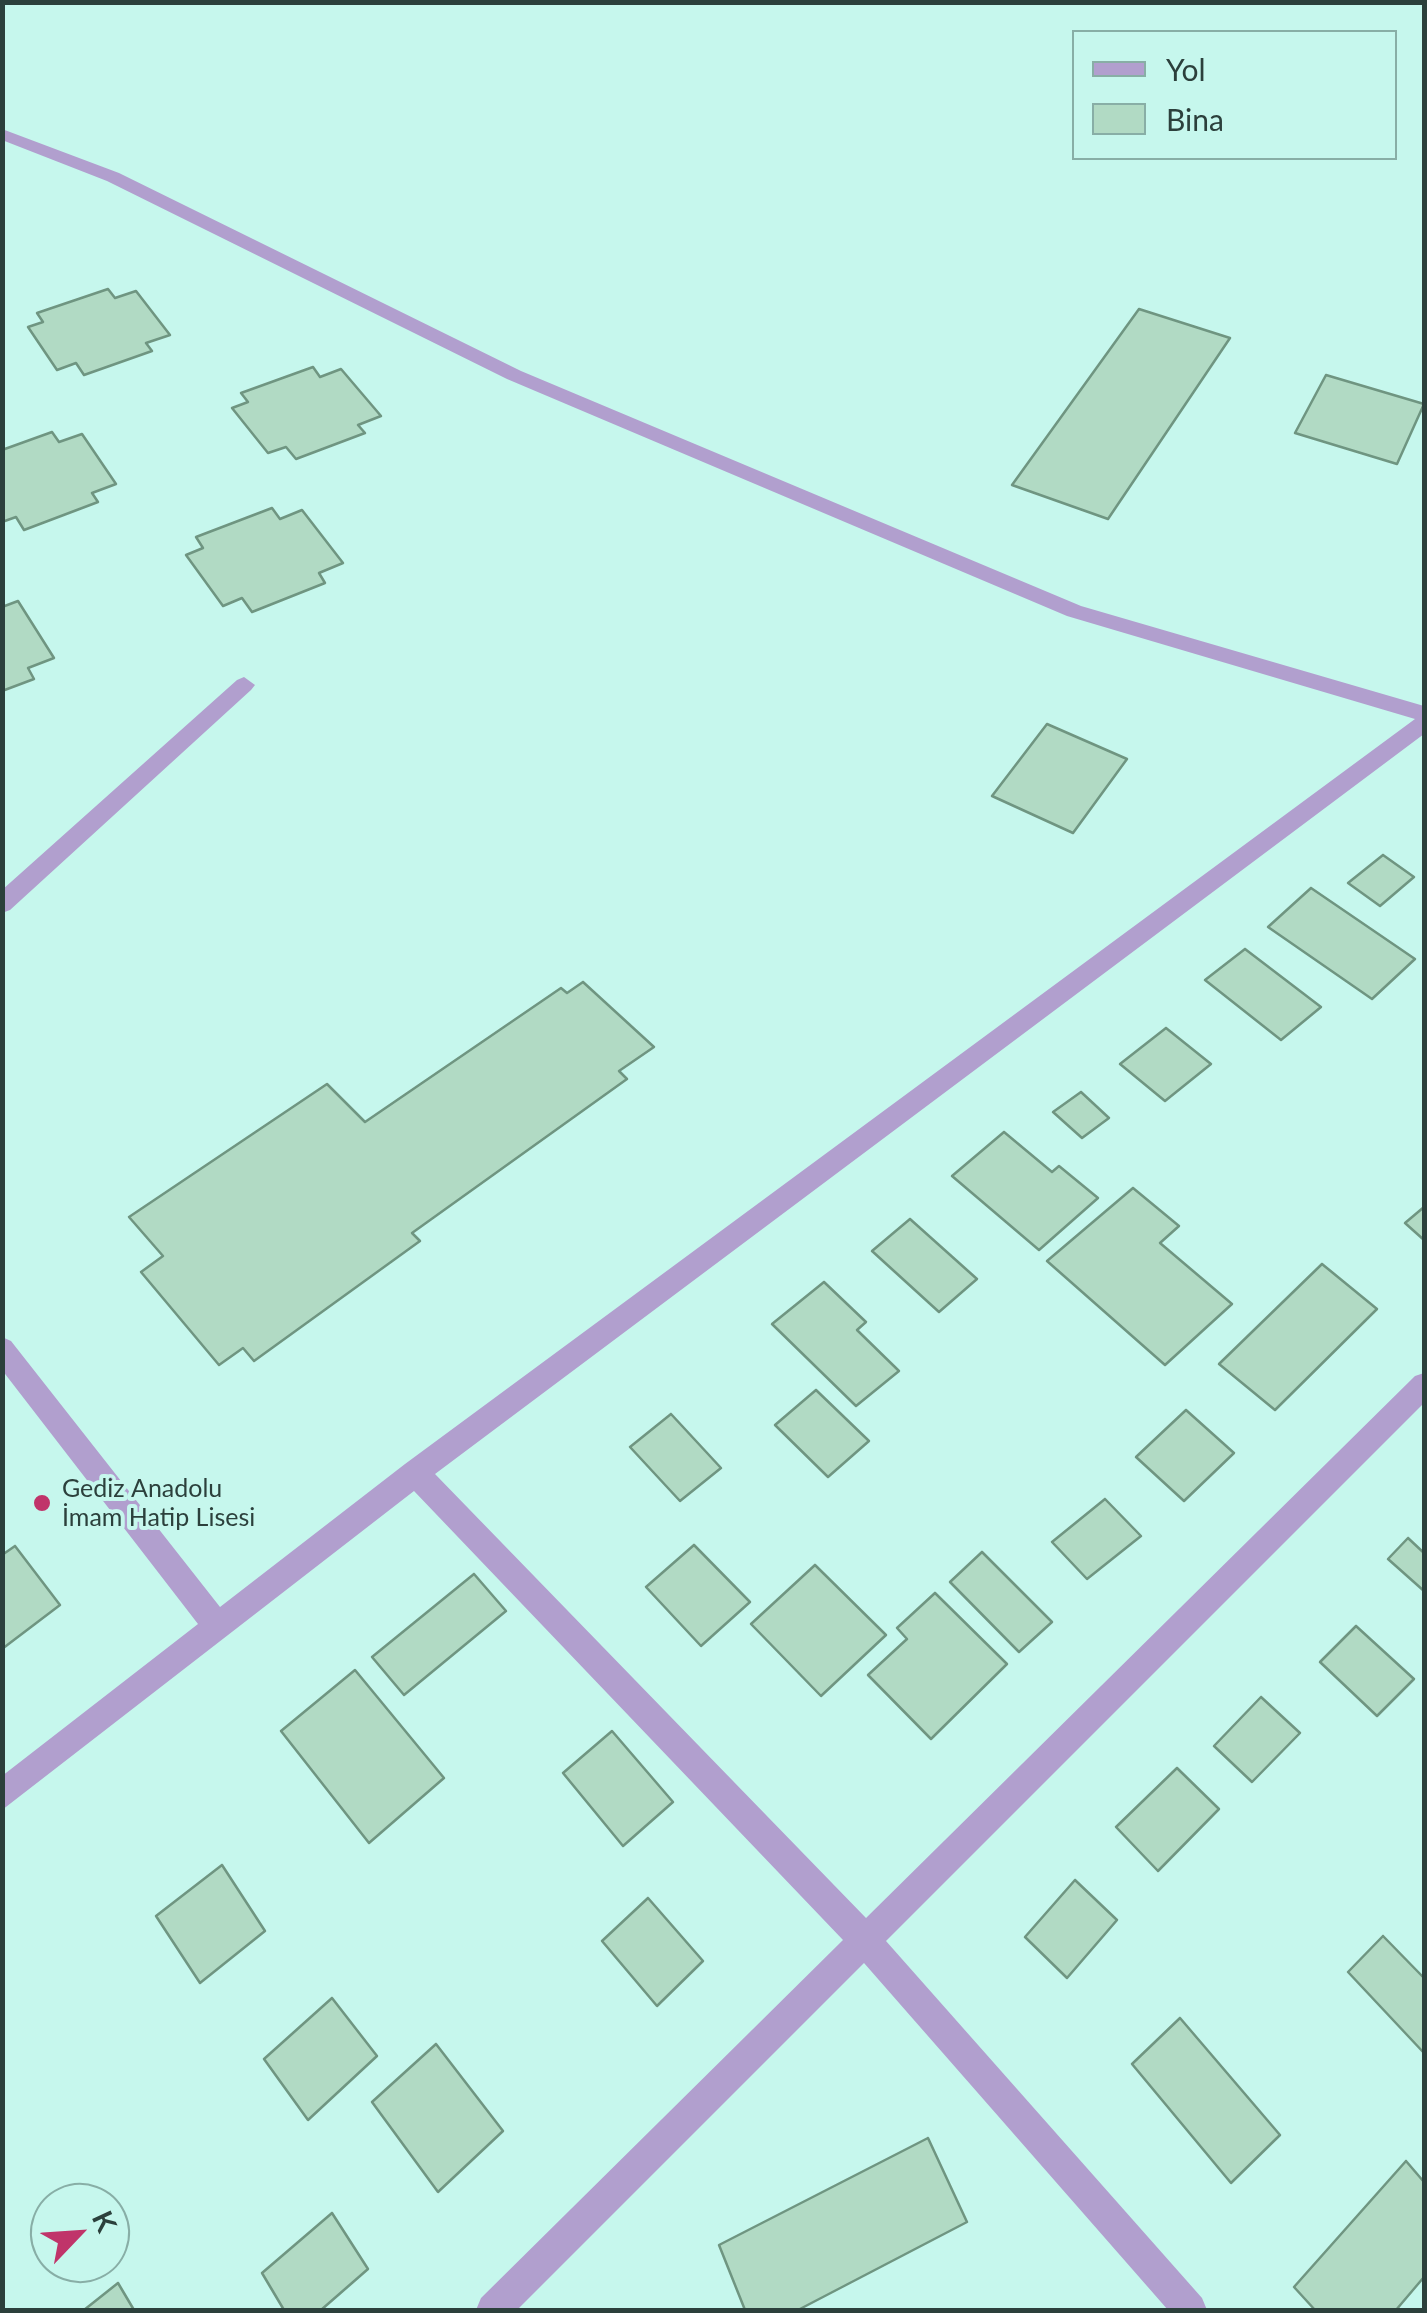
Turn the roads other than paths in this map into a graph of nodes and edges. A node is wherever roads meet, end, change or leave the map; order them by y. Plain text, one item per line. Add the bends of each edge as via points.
1 (2, 134) edge
2 (244, 684) dead end
3 (1424, 714) edge
4 (1424, 723) edge
5 (2, 904) edge
6 (2, 1349) edge
7 (1424, 1385) edge
8 (415, 1473) junction
9 (216, 1625) junction
10 (2, 1795) edge
11 (866, 1940) junction
12 (493, 2310) edge
13 (1190, 2310) edge

1 - 3 street via 113,177 514,376 1074,611
2 - 5 street
4 - 8 street
6 - 9 street
7 - 11 street
8 - 9 street
8 - 11 street
9 - 10 street
11 - 12 street
11 - 13 street

